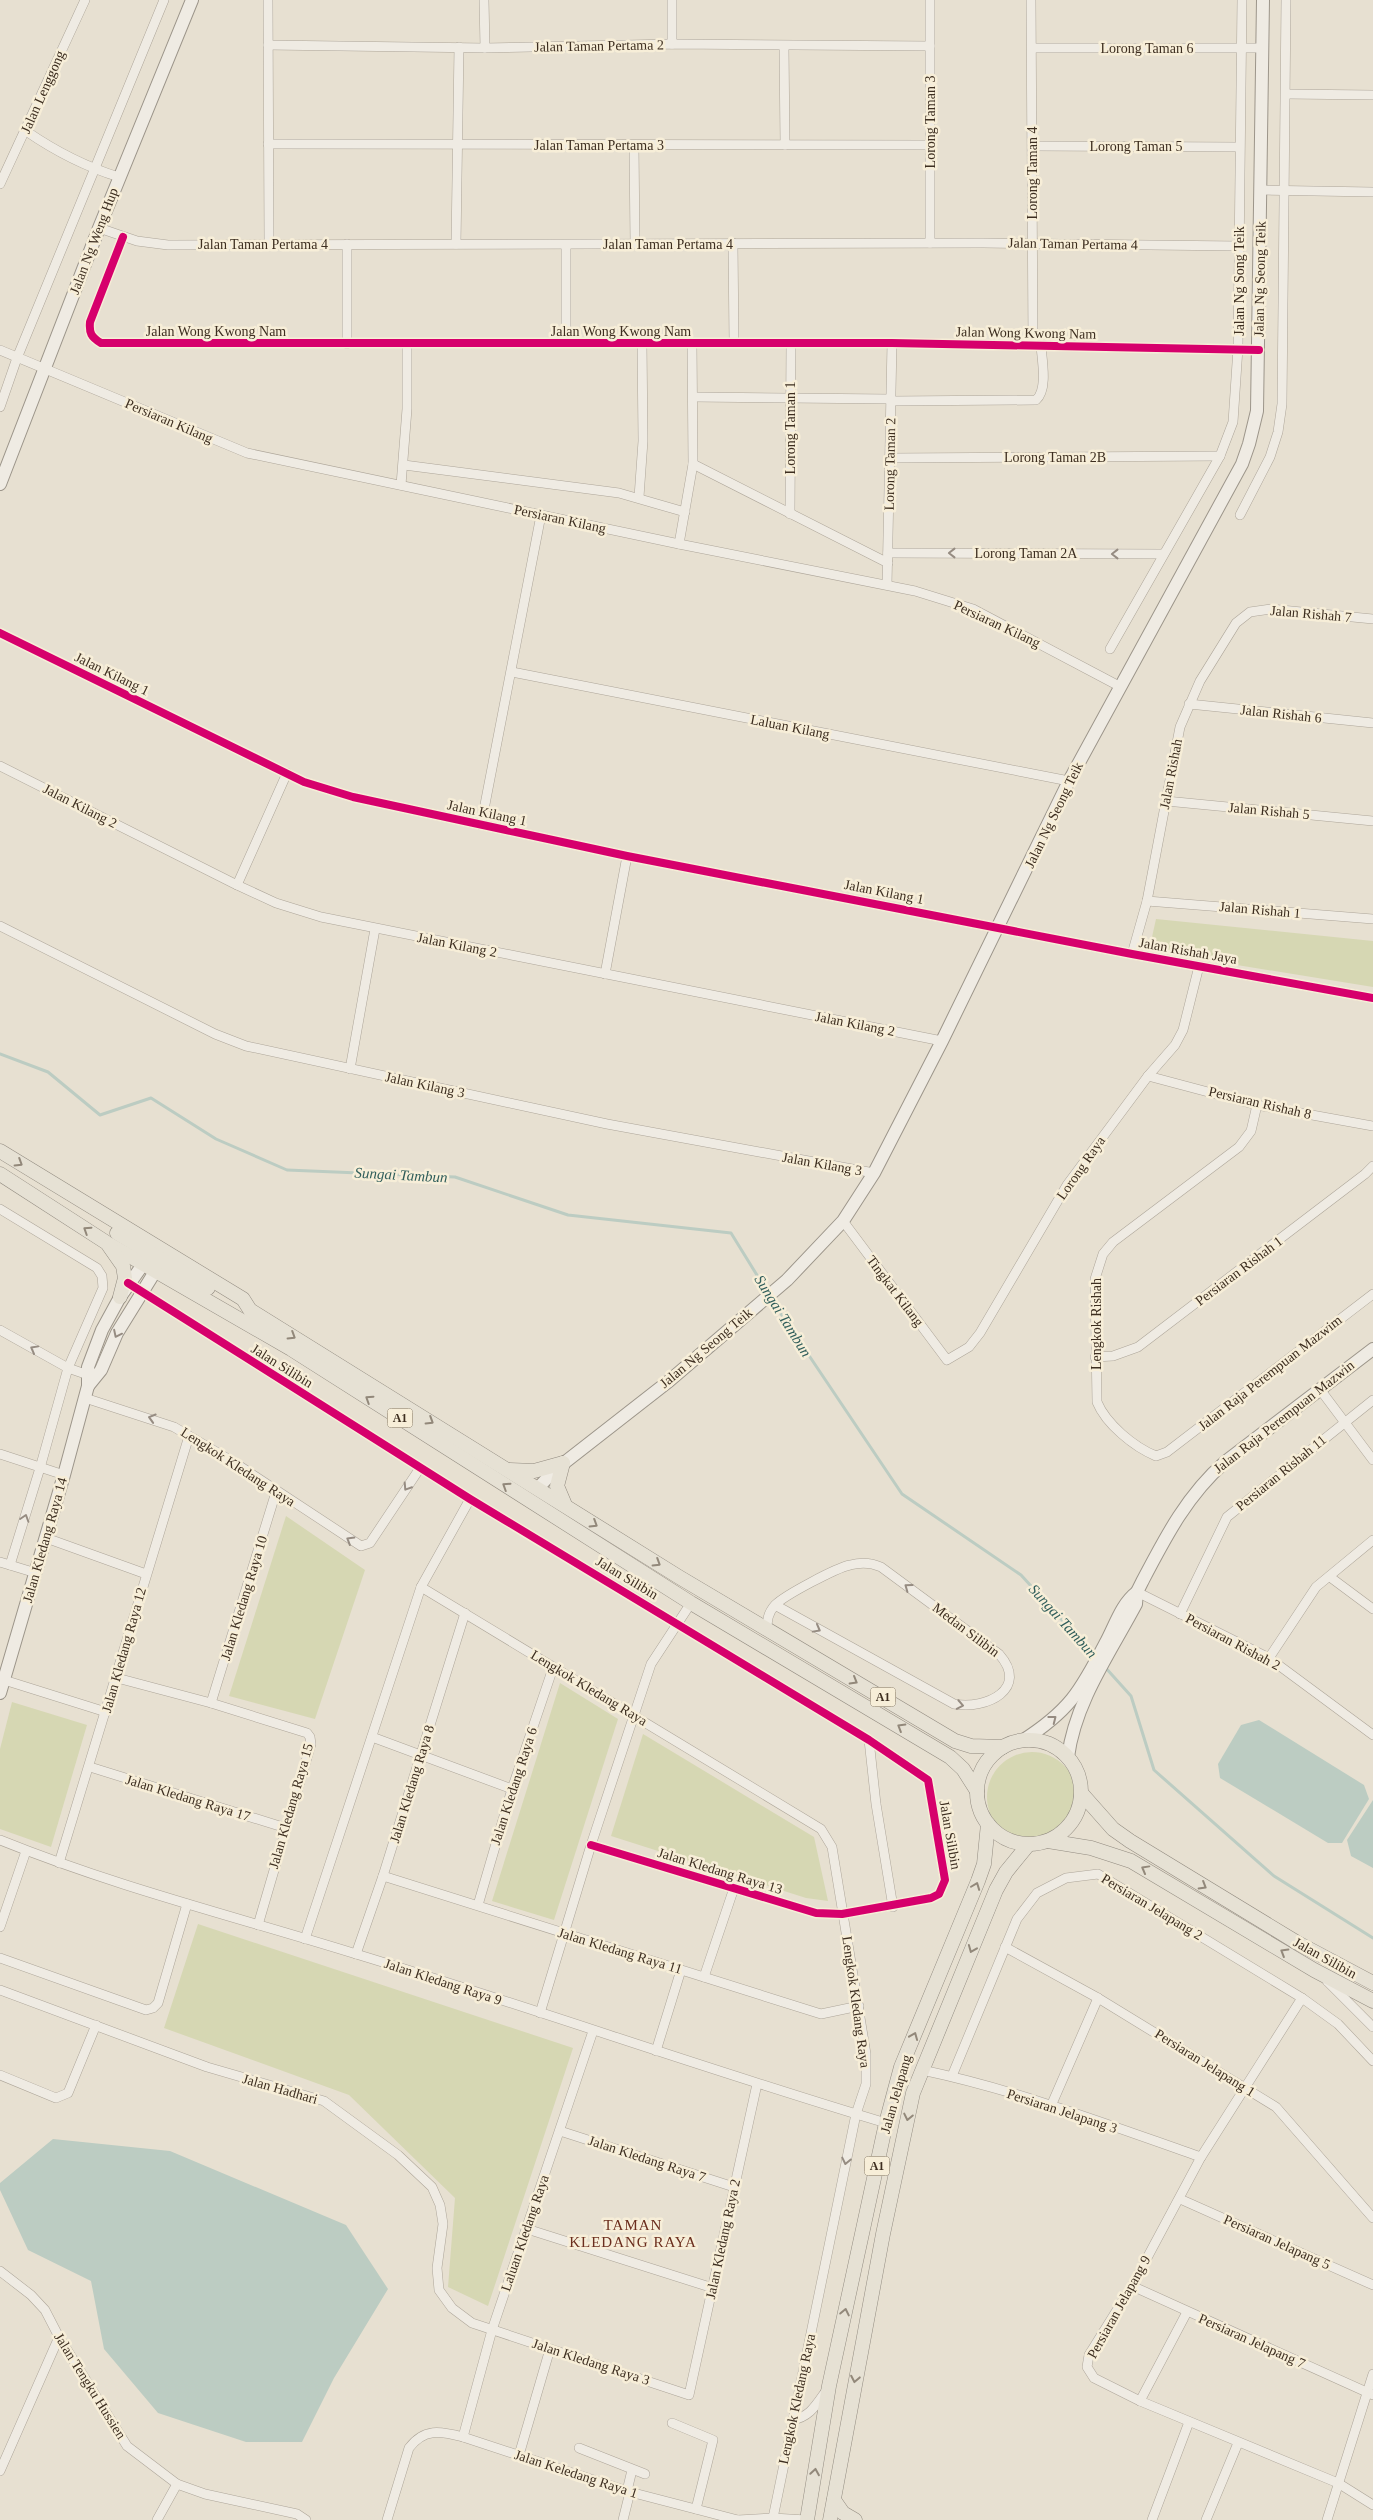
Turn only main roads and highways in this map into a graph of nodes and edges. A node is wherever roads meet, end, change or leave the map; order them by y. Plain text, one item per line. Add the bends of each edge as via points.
1 (192, 0) edge
2 (1263, 0) edge
3 (0, 484) edge
4 (0, 1151) edge
5 (0, 1174) edge
6 (38, 1174) junction
7 (106, 1243) junction
8 (152, 1264) junction
9 (120, 1297) junction
10 (250, 1310) junction
11 (1373, 1349) edge
12 (89, 1384) junction
13 (563, 1463) junction
14 (506, 1469) junction
15 (538, 1488) junction
16 (566, 1507) junction
17 (547, 1513) junction
18 (679, 1577) junction
19 (691, 1603) junction
20 (758, 1625) junction
21 (775, 1653) junction
22 (0, 1694) edge
23 (1083, 1694) junction
24 (1022, 1741) junction
25 (1003, 1747) junction
26 (1068, 1757) junction
27 (977, 1791) junction
28 (1082, 1794) junction
29 (988, 1824) junction
30 (1048, 1841) junction
31 (1028, 1844) junction
32 (1373, 1983) edge
33 (1373, 2001) edge
34 (834, 2500) junction
35 (807, 2520) edge
36 (830, 2520) edge
37 (856, 2520) edge

1 - 3 main road, Jalan Ng Weng Hup via 119,177
2 - 13 main road, Jalan Ng Seong Teik via 1257,411 1242,464 1119,686 942,1041 874,1173 844,1221 787,1280 669,1381
4 -> 6 main road, Jalan Silibin / A1
7 -> 5 main road, Jalan Silibin / A1
6 - 8 main road via 73,1206
6 - 10 main road, Jalan Silibin / A1 via 243,1300
7 - 8 main road, Jalan Silibin / A1
7 - 9 main road via 124,1266 126,1278
8 - 9 main road, Jalan Kledang Raya 14 via 128,1283
8 - 10 main road
8 -> 12 main road, Jalan Kledang Raya 14 via 143,1293
17 -> 8 main road, Jalan Silibin / A1
9 - 12 main road, Jalan Kledang Raya 14 via 102,1330
10 -> 14 main road, Jalan Silibin / A1
11 - 23 main road, Jalan Raja Perempuan Mazwin via 1205,1480 1173,1523 1137,1592 1136,1604
12 - 22 main road, Jalan Kledang Raya 14
13 - 14 main road via 534,1471
13 - 15 main road, Jalan Ng Seong Teik
13 - 16 main road via 557,1489
14 - 15 main road, Jalan Silibin / A1
15 - 16 main road, Jalan Silibin / A1
15 - 17 main road via 536,1499
16 -> 18 main road, Jalan Silibin / A1
17 - 19 main road, Jalan Silibin / A1
18 - 19 main road via 692,1592
18 - 20 main road, Jalan Silibin / A1
19 - 20 main road via 708,1601 738,1619
19 - 21 main road, Jalan Silibin / A1
20 - 21 main road
20 -> 25 main road, Jalan Silibin / A1 via 956,1741 971,1746
27 -> 21 main road, Jalan Silibin / A1 via 950,1758
24 -> 23 main road, Jalan Raja Perempuan Mazwin
23 - 26 main road, Jalan Raja Perempuan Mazwin
24 - 25 main road, A1
24 - 26 main road, A1 via 1051,1744
25 - 27 main road, A1 via 984,1766
26 - 28 main road via 1077,1771
27 - 29 main road, A1 via 981,1813
28 - 30 main road, A1 via 1073,1821
28 -> 32 main road, Jalan Silibin via 1113,1828 1130,1841 1296,1942
29 - 31 main road, A1 via 1006,1839
35 -> 29 main road, Jalan Jelapang / A1 via 829,2386 886,2123 902,2067 978,1882 984,1864
30 - 31 main road, A1
33 -> 30 main road, Jalan Silibin via 1314,1970 1130,1861 1092,1848
31 -> 34 main road, Jalan Jelapang / A1 via 996,1890 913,2093 883,2234
34 - 36 main road, Jalan Jelapang / A1
34 - 37 main road via 843,2513

